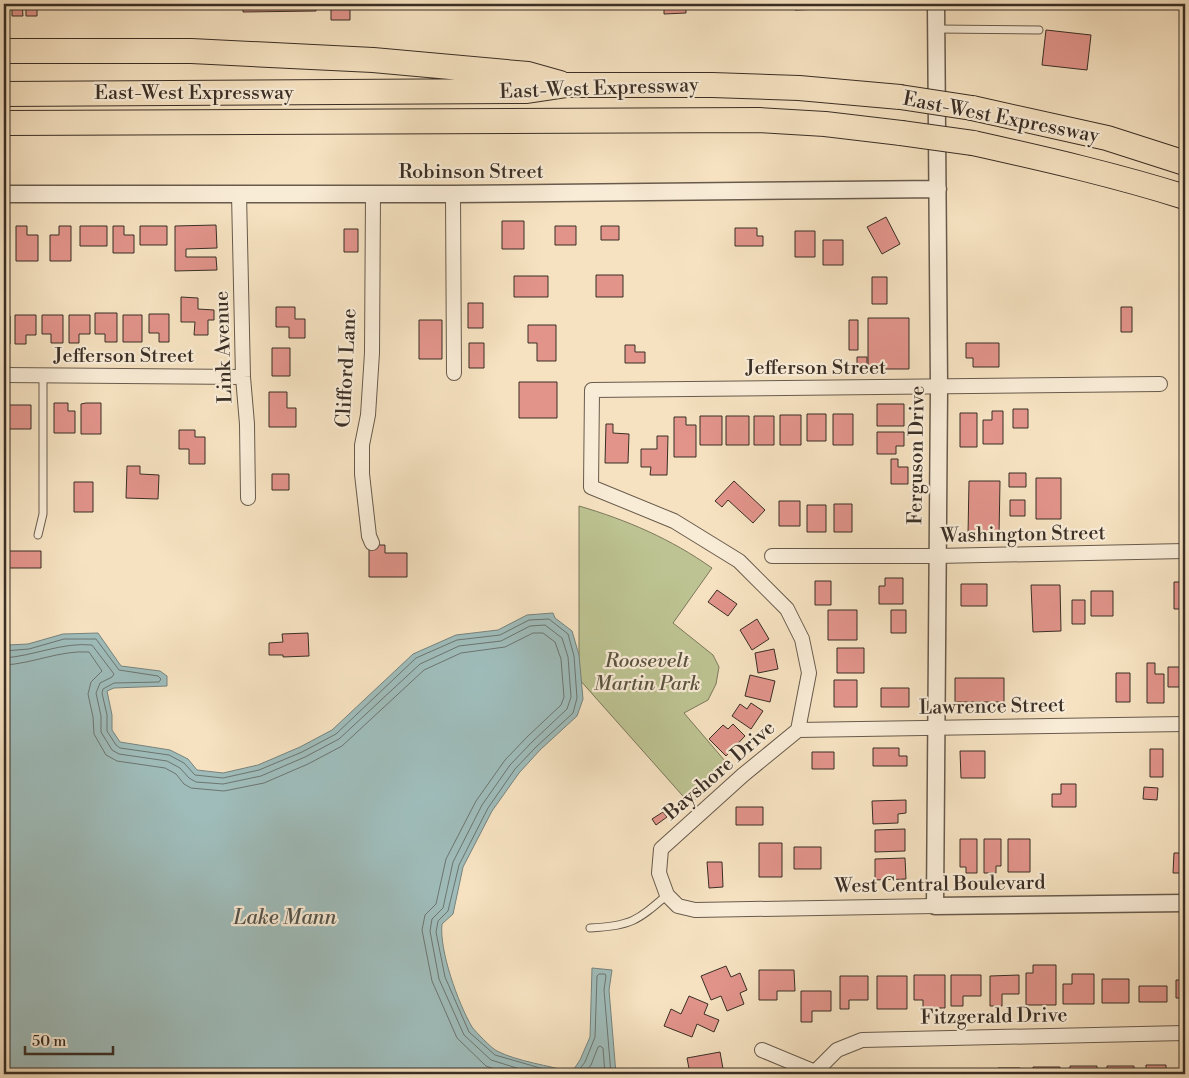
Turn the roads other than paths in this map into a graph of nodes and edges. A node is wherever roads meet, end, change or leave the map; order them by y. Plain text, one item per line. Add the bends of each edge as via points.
1 (936, 4) edge
2 (936, 28) junction
3 (1039, 30) dead end
4 (4, 51) edge
5 (567, 85) junction
6 (4, 94) edge
7 (258, 122) junction
8 (4, 123) edge
9 (4, 132) edge
10 (1185, 163) edge
11 (938, 189) junction
12 (4, 194) edge
13 (239, 194) junction
14 (373, 194) junction
15 (453, 194) junction
16 (1185, 197) edge
17 (454, 373) dead end
18 (4, 375) edge
19 (43, 376) junction
20 (243, 377) junction
21 (1160, 384) dead end
22 (939, 387) junction
23 (591, 487) joint
24 (248, 498) dead end
25 (38, 536) dead end
26 (372, 543) dead end
27 (1185, 552) edge
28 (772, 556) dead end
29 (937, 556) junction
30 (1185, 724) edge
31 (937, 728) junction
32 (798, 730) junction
33 (667, 895) junction
34 (1185, 903) edge
35 (935, 906) junction
36 (590, 928) dead end
37 (1185, 1033) edge
38 (762, 1050) dead end
39 (814, 1073) edge

1 - 2 street, Ferguson Drive
2 - 3 lane
2 - 11 street, Ferguson Drive
4 - 5 highway via 192,51 373,60 528,74
5 - 6 highway, East-West Expressway via 527,92
5 - 10 highway, East-West Expressway, bridge via 790,88 900,97 972,108 1106,138
7 - 8 highway, East-West Expressway
7 - 9 highway
7 - 16 highway, East-West Expressway, bridge via 759,120 825,124 973,143 1060,162
11 - 15 street, Robinson Street
11 - 22 street, Ferguson Drive
12 - 13 street, Robinson Street
13 - 14 street, Robinson Street
13 - 20 street, Link Avenue
14 - 15 street, Robinson Street
14 - 26 street, Clifford Lane via 372,353 368,415 362,445 362,474
15 - 17 street
18 - 19 street, Jefferson Street
19 - 20 street, Jefferson Street
19 - 25 lane via 43,514
20 - 24 street, Link Avenue
21 - 22 street, Jefferson Street
22 - 23 street, Jefferson Street via 592,390
22 - 29 street, Ferguson Drive
23 - 32 street, Bayshore Drive via 674,521 738,561 787,609 802,639 809,674
27 - 29 street, Washington Street
28 - 29 street, Washington Street
29 - 31 street, Ferguson Drive
30 - 31 street, Lawrence Street
31 - 32 street, Lawrence Street
31 - 35 street, Ferguson Drive
32 - 33 street, Bayshore Drive via 661,849 659,873
33 - 35 street, West Central Boulevard via 678,906 695,910
33 - 36 lane via 634,921
34 - 35 street, West Central Boulevard
37 - 39 street, Fitzgerald Drive via 862,1040 837,1050
38 - 39 street

